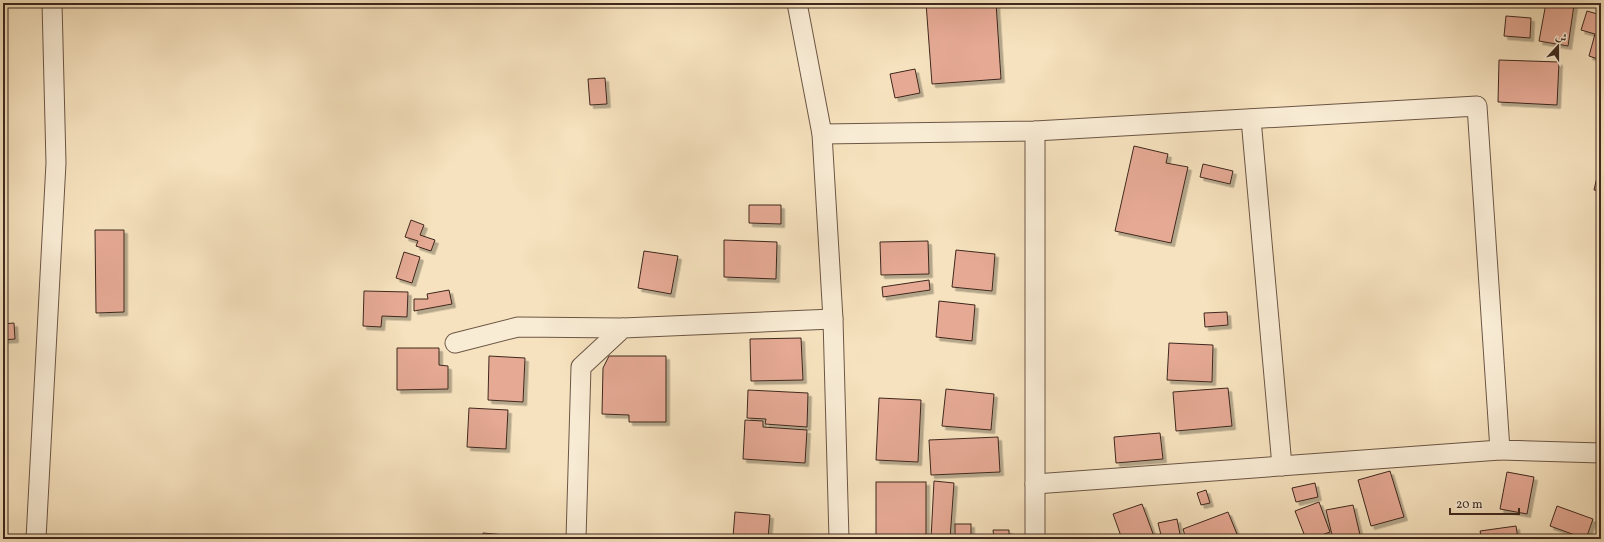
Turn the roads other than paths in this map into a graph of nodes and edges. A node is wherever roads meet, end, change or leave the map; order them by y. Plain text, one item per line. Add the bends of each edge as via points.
1 (52, 3) edge
2 (797, 3) edge
3 (1251, 119) junction
4 (1035, 131) junction
5 (822, 134) junction
6 (833, 319) junction
7 (623, 328) junction
8 (455, 343) dead end
9 (1500, 450) junction
10 (1601, 453) edge
11 (1282, 466) junction
12 (1035, 484) junction
13 (36, 539) edge
14 (576, 539) edge
15 (839, 539) edge
16 (1035, 539) edge

1 - 13 street via 56,163
2 - 5 street
3 - 4 street
3 - 9 street via 1477,106
3 - 11 street
4 - 5 street
4 - 12 street
5 - 6 street
6 - 7 street
6 - 15 street
7 - 8 street via 518,327
7 - 14 street via 581,367
9 - 10 street
9 - 11 street
11 - 12 street
12 - 16 street

